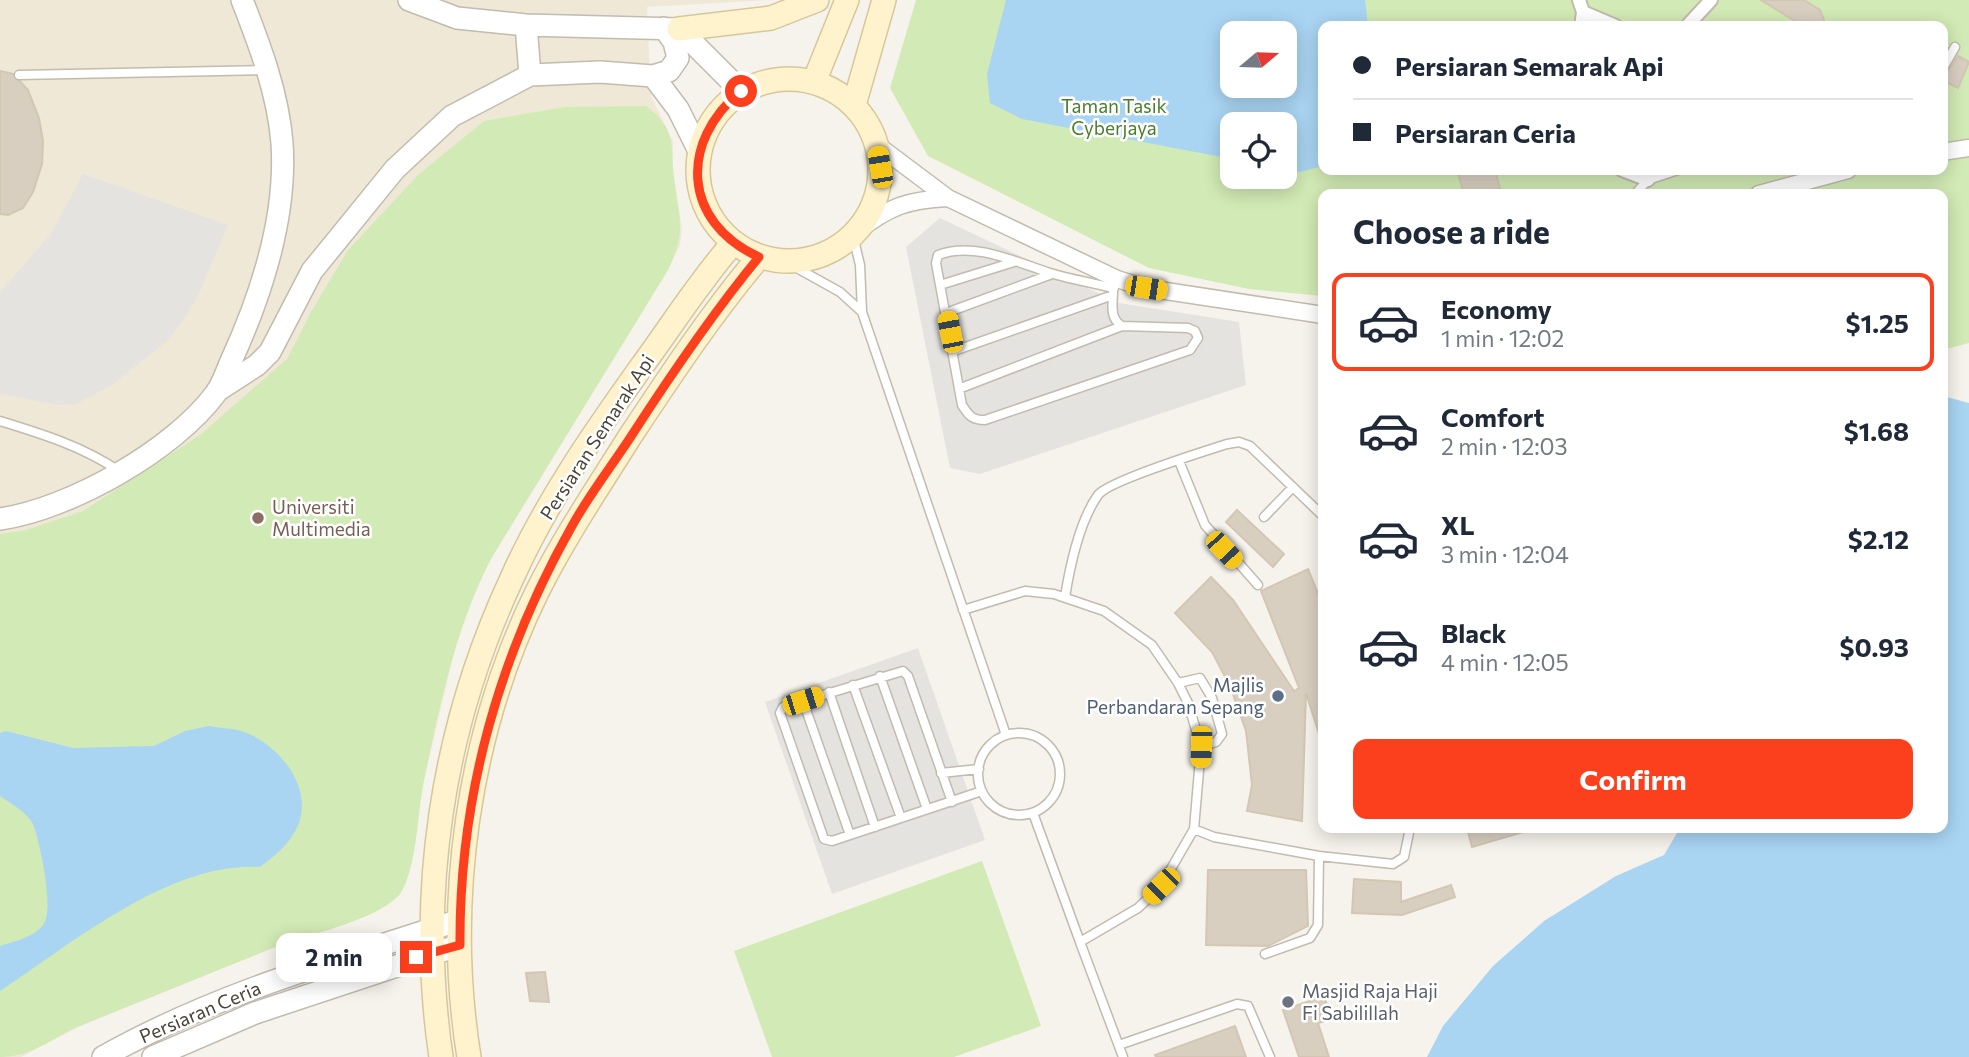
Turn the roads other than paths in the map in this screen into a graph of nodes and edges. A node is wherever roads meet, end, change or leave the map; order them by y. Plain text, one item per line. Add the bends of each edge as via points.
1 (242, 0) edge
2 (409, 0) edge
3 (817, 0) edge
4 (847, 0) edge
5 (884, 0) edge
6 (1711, 0) edge
7 (1581, 6) edge
8 (1607, 21) edge
9 (1692, 21) edge
10 (526, 25) junction
11 (672, 29) junction
12 (1955, 47) dead end
13 (1948, 59) edge
14 (269, 70) junction
15 (19, 75) dead end
16 (530, 75) junction
17 (653, 76) junction
18 (814, 82) junction
19 (741, 91) junction
20 (853, 105) junction
21 (876, 144) junction
22 (1969, 148) edge
23 (699, 151) junction
24 (1948, 151) edge
25 (1635, 175) edge
26 (1663, 175) edge
27 (1829, 175) edge
28 (1648, 180) junction
29 (1640, 189) edge
30 (1778, 189) edge
31 (948, 198) junction
32 (856, 233) junction
33 (733, 243) junction
34 (759, 257) junction
35 (1016, 261) junction
36 (786, 262) junction
37 (1052, 274) junction
38 (940, 285) junction
39 (1115, 287) junction
40 (862, 312) junction
41 (946, 313) junction
42 (1318, 314) edge
43 (1122, 326) junction
44 (244, 331) junction
45 (277, 337) junction
46 (954, 351) junction
47 (961, 388) junction
48 (217, 391) junction
49 (0, 421) edge
50 (1179, 461) junction
51 (119, 471) junction
52 (1293, 487) junction
53 (1318, 511) edge
54 (1264, 517) dead end
55 (0, 519) edge
56 (1258, 585) dead end
57 (1065, 597) junction
58 (963, 610) junction
59 (880, 676) junction
60 (1178, 683) junction
61 (853, 685) junction
62 (830, 692) junction
63 (803, 701) junction
64 (1006, 735) junction
65 (1201, 747) junction
66 (979, 769) junction
67 (941, 772) junction
68 (982, 791) junction
69 (952, 802) junction
70 (927, 810) junction
71 (1033, 814) junction
72 (901, 818) junction
73 (875, 827) junction
74 (1194, 829) junction
75 (1409, 833) edge
76 (850, 835) junction
77 (1319, 856) junction
78 (460, 920) junction
79 (432, 929) junction
80 (1080, 942) junction
81 (460, 945) junction
82 (432, 952) junction
83 (1265, 954) dead end
84 (1119, 1045) junction
85 (103, 1057) edge
86 (153, 1057) edge
87 (441, 1057) edge
88 (469, 1057) edge
89 (1124, 1057) edge
90 (1270, 1057) edge

1 - 14 street
2 - 10 street via 457,18
3 - 11 main road via 771,18
4 - 18 main road
5 - 20 main road
6 - 9 street
7 - 8 street
10 - 11 street
10 - 16 street
11 - 17 street via 678,58 670,71
11 - 19 street
12 - 13 lane
14 - 15 lane
14 - 44 street via 282,143 281,182 276,223
16 - 17 street via 600,72
16 - 45 street via 452,116 395,169 312,271
17 - 23 street via 678,109
18 - 19 main road via 790,78 765,81
18 - 20 main road
19 - 23 main road via 707,127
20 - 21 main road
21 - 31 street
21 - 32 main road via 878,190
22 - 24 street
23 - 33 main road via 697,176 703,202
25 - 28 street
26 - 28 lane
27 - 30 street
28 - 29 lane
31 - 32 street via 915,200 884,211
31 - 39 street
32 - 36 main road via 822,256
32 - 40 lane
33 - 34 main road
33 - 79 main road, Persiaran Semarak Api via 590,440 528,545 496,612 456,731 440,819
34 - 36 main road
34 - 78 main road, Persiaran Semarak Api via 651,404 572,525 537,593 496,697 476,776
35 - 37 lane
35 - 38 lane
35 - 38 lane via 947,251 938,255
36 - 40 lane via 840,292
37 - 39 lane
37 - 41 lane
38 - 41 lane
39 - 42 street
39 - 43 lane via 1112,313
39 - 46 lane
40 - 58 lane
41 - 46 lane
43 - 47 lane
43 - 47 lane via 1188,328 1198,338 1190,350 985,420 969,416 962,405
44 - 45 street via 259,340
44 - 48 street
45 - 48 street via 257,365
46 - 47 lane
48 - 51 street via 185,426
49 - 51 lane via 67,442
50 - 52 lane via 1239,442 1250,446
50 - 56 lane via 1205,525
50 - 57 lane via 1116,483 1099,494 1087,517
51 - 55 street via 52,508
52 - 53 lane
52 - 54 lane
57 - 58 lane via 1025,591
57 - 60 lane via 1104,611 1131,628 1152,645
58 - 64 lane
59 - 61 lane
59 - 67 lane via 903,671 908,676
59 - 70 lane
60 - 65 lane
60 - 65 lane via 1200,678 1212,698 1222,734 1216,742
61 - 62 lane
61 - 72 lane
62 - 63 lane
62 - 73 lane
63 - 76 lane
63 - 76 lane via 783,707 780,713 819,832 832,841
64 - 66 lane via 987,748
64 - 71 lane via 1034,735 1056,754 1060,768 1057,789 1045,807
65 - 74 lane
66 - 67 lane
66 - 68 lane
67 - 69 lane
68 - 69 lane
68 - 71 lane via 1003,812
69 - 70 lane
70 - 72 lane
71 - 80 lane
72 - 73 lane
73 - 76 lane
74 - 77 lane via 1214,837
74 - 80 lane via 1161,886 1146,901
75 - 77 lane via 1405,857 1393,864
77 - 83 lane via 1318,925 1310,938
78 - 79 street, Persiaran Ceria
78 - 81 main road, Persiaran Semarak Api
79 - 82 main road, Persiaran Semarak Api
79 - 85 street, Persiaran Ceria via 233,996
80 - 84 lane
81 - 82 street, Persiaran Ceria
81 - 88 main road, Persiaran Semarak Api
82 - 86 street, Persiaran Ceria via 210,1030
82 - 87 main road, Persiaran Semarak Api
84 - 89 lane
84 - 90 lane via 1237,1004 1248,1006

